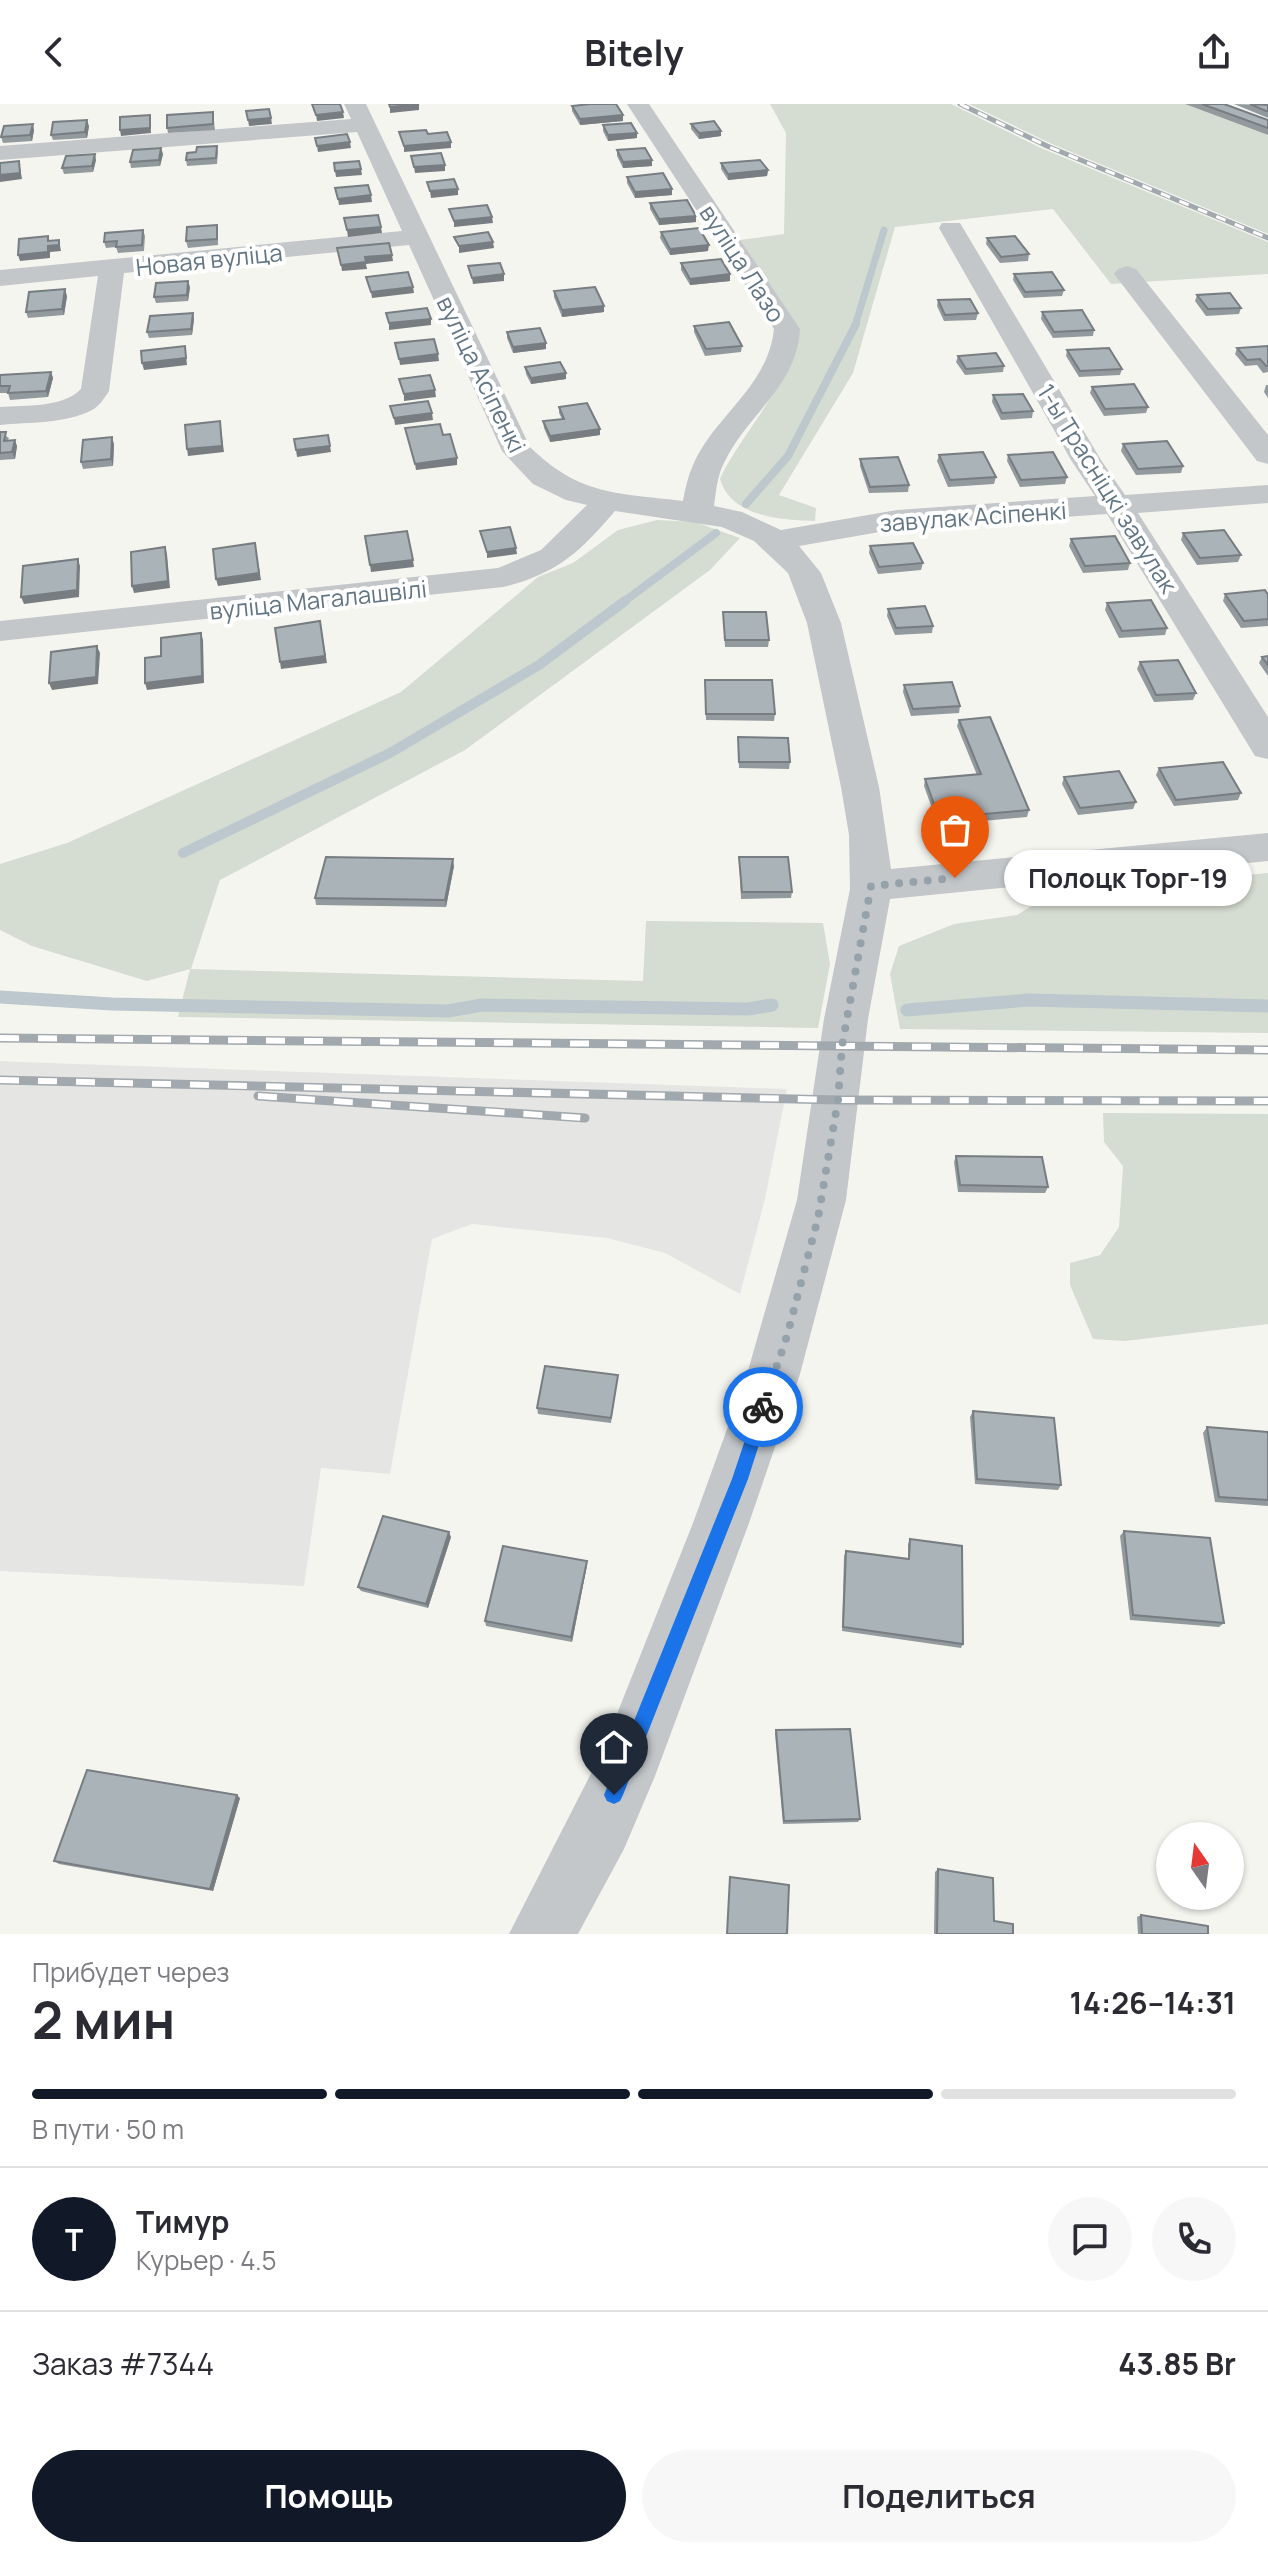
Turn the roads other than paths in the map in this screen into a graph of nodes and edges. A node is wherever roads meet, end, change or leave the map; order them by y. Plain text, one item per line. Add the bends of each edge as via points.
1 (638, 104) edge
2 (360, 114) edge
3 (0, 153) edge
4 (951, 228) dead end
5 (417, 237) junction
6 (112, 269) junction
7 (1127, 274) dead end
8 (0, 278) edge
9 (0, 416) edge
10 (1268, 455) edge
11 (1268, 494) edge
12 (607, 501) junction
13 (1115, 507) junction
14 (697, 511) junction
15 (776, 541) junction
16 (0, 631) edge
17 (1268, 747) edge
18 (1268, 847) edge
19 (871, 886) junction
20 (542, 1934) edge

1 - 14 street, вуліца Лазо via 787,329 788,343 765,387 710,461
2 - 3 street
2 - 5 street, вуліца Асіпенкі
4 - 13 street, 1-ы Трасніцкі завулак
5 - 6 street, Новая вуліца
5 - 12 street, вуліца Асіпенкі via 527,466 572,492
6 - 8 street, Новая вуліца
6 - 9 street via 95,391 83,404
7 - 10 street
11 - 13 street, завулак Асіпенкі
12 - 14 street, вуліца Асіпенкі
12 - 16 street, вуліца Магалашвілі via 566,549 516,575
13 - 15 street, завулак Асіпенкі via 960,513 820,530
13 - 17 street, 1-ы Трасніцкі завулак via 1148,551
14 - 15 street, вуліца Асіпенкі
15 - 19 street, вуліца Асіпенкі via 797,561 821,615 866,822
18 - 19 street
19 - 20 street, вуліца Асіпенкі via 818,1218 787,1336 740,1479 602,1823

